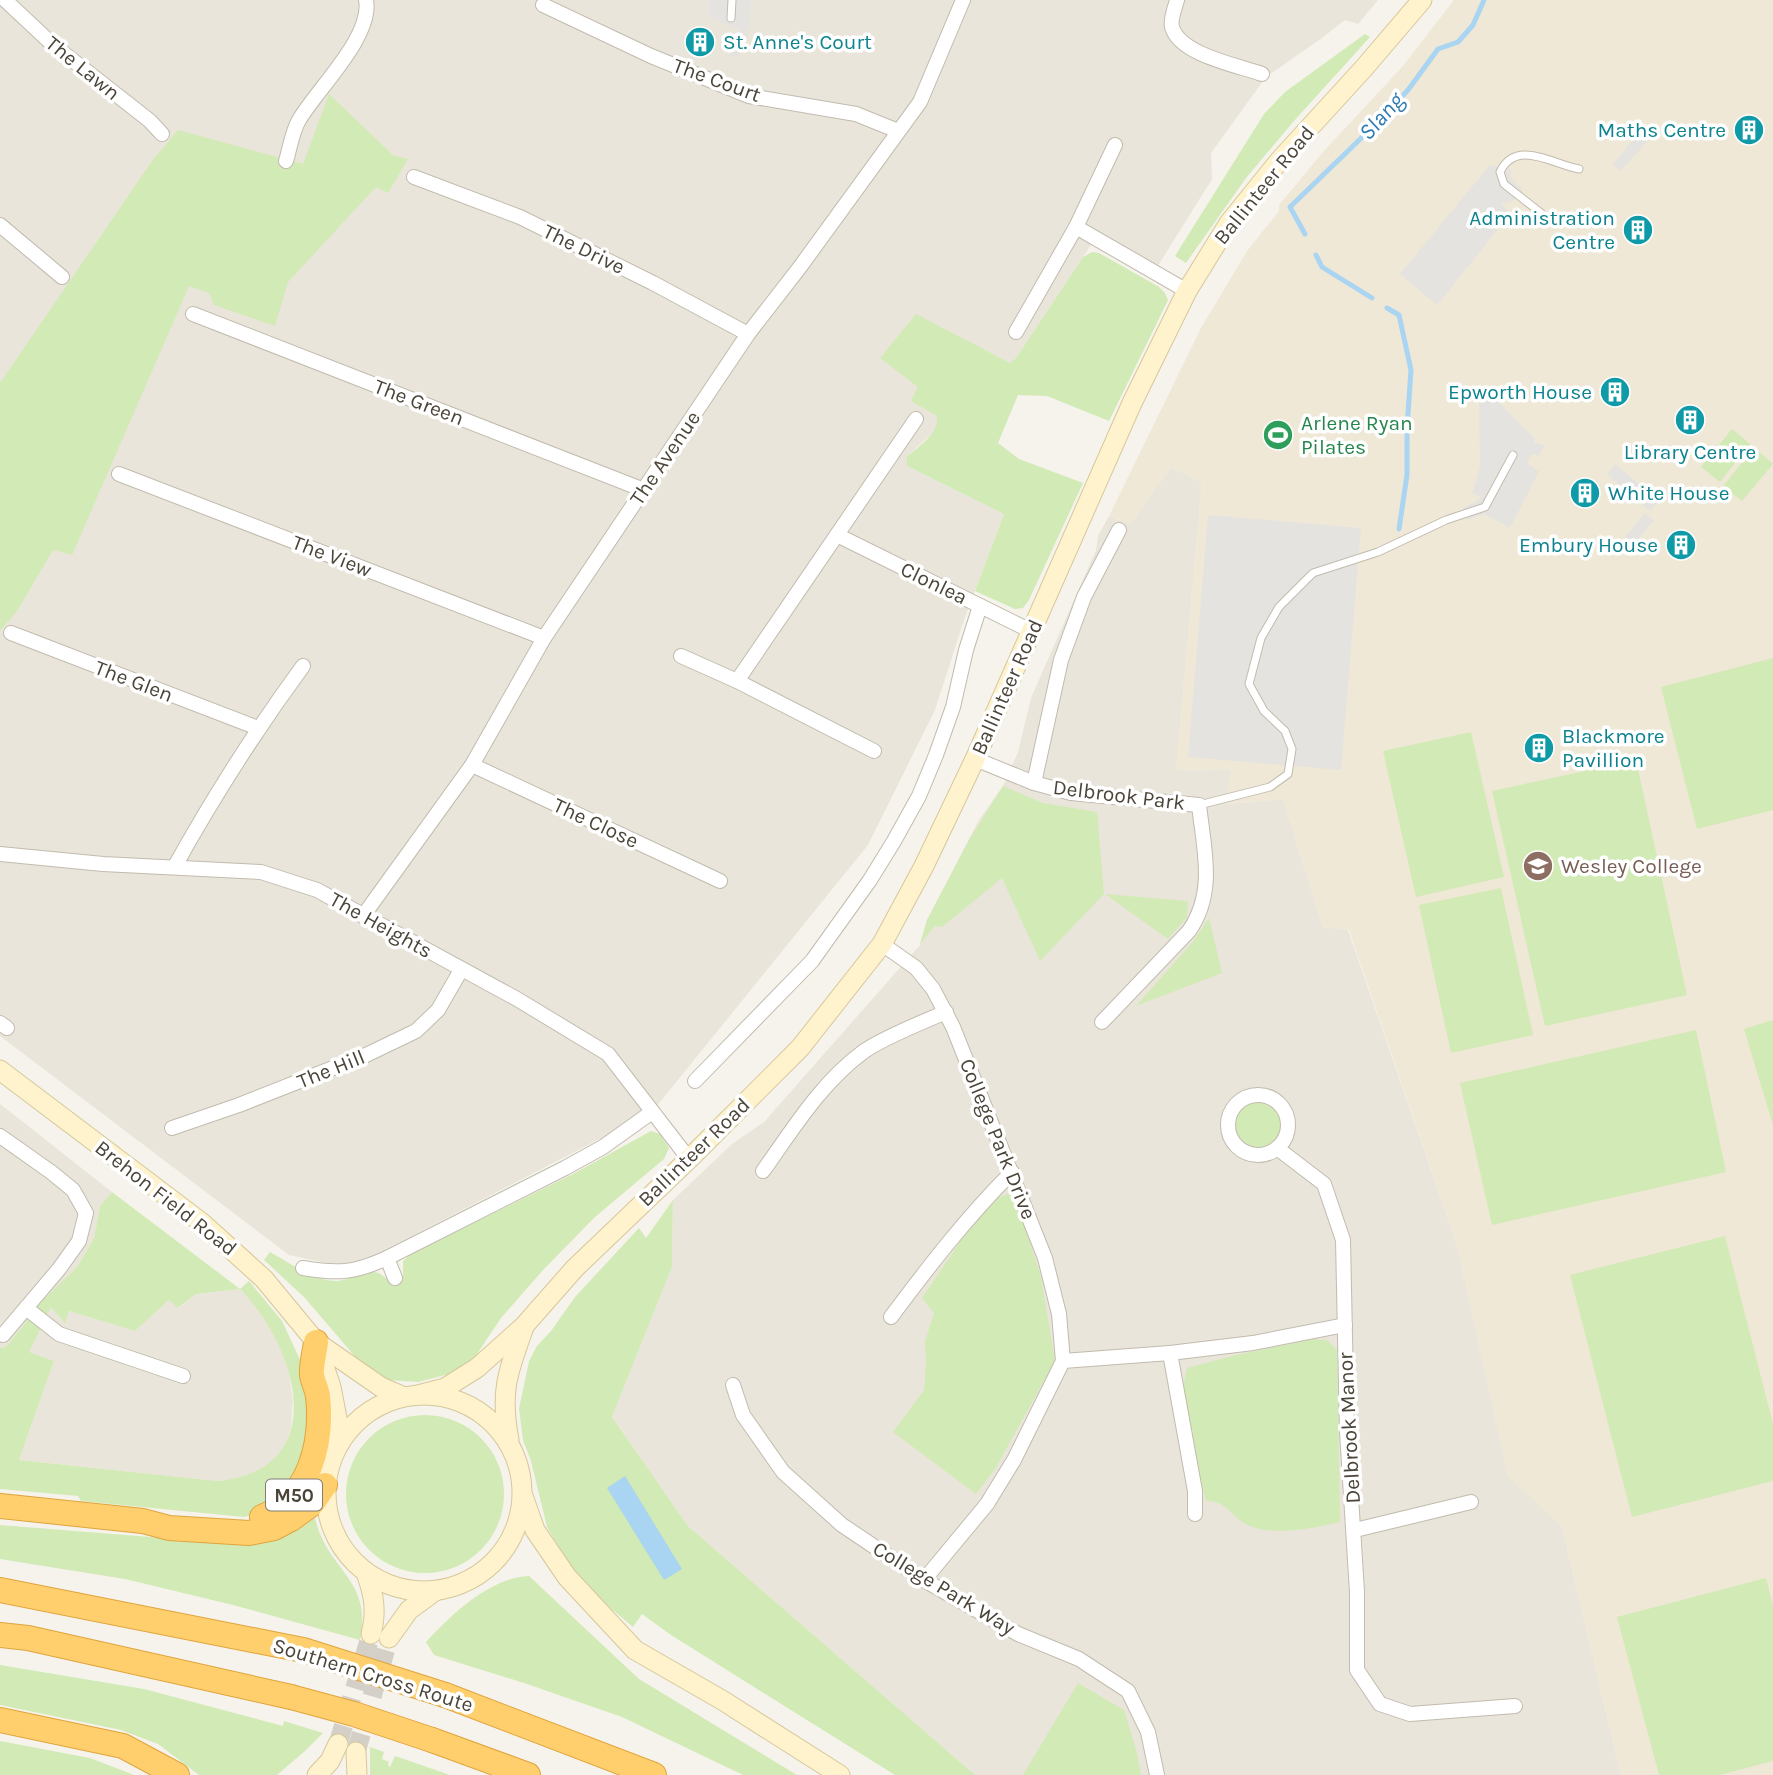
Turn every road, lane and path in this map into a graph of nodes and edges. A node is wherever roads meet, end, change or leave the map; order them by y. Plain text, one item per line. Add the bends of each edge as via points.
1 (5, 0) edge
2 (366, 0) edge
3 (732, 0) edge
4 (963, 0) edge
5 (1177, 0) edge
6 (1422, 0) edge
7 (543, 5) dead end
8 (731, 18) dead end
9 (1262, 74) dead end
10 (898, 131) junction
11 (162, 134) dead end
12 (1115, 145) dead end
13 (286, 161) dead end
14 (1579, 169) dead end
15 (414, 177) dead end
16 (1541, 213) dead end
17 (0, 225) edge
18 (1076, 227) junction
19 (62, 277) dead end
20 (1187, 290) junction
21 (193, 313) dead end
22 (1016, 332) dead end
23 (748, 334) junction
24 (916, 419) dead end
25 (1513, 455) dead end
26 (119, 474) dead end
27 (645, 490) junction
28 (1119, 530) dead end
29 (837, 535) junction
30 (980, 606) junction
31 (1031, 631) junction
32 (11, 634) dead end
33 (544, 638) junction
34 (681, 656) dead end
35 (303, 666) dead end
36 (737, 681) junction
37 (258, 728) junction
38 (874, 751) dead end
39 (975, 759) junction
40 (472, 765) junction
41 (1034, 783) junction
42 (1199, 805) junction
43 (0, 855) edge
44 (175, 866) junction
45 (720, 881) dead end
46 (363, 916) junction
47 (881, 944) junction
48 (461, 970) junction
49 (946, 1012) junction
50 (1102, 1022) dead end
51 (0, 1070) edge
52 (695, 1081) dead end
53 (652, 1112) junction
54 (172, 1128) dead end
55 (0, 1136) edge
56 (1277, 1148) junction
57 (689, 1159) junction
58 (762, 1171) dead end
59 (1012, 1172) junction
60 (387, 1258) junction
61 (303, 1268) dead end
62 (395, 1278) dead end
63 (26, 1308) junction
64 (891, 1317) dead end
65 (1345, 1325) junction
66 (524, 1326) junction
67 (4, 1335) dead end
68 (316, 1342) junction
69 (1170, 1353) junction
70 (1063, 1361) junction
71 (183, 1376) dead end
72 (733, 1385) dead end
73 (411, 1396) junction
74 (509, 1444) junction
75 (335, 1450) junction
76 (326, 1485) junction
77 (523, 1494) junction
78 (1471, 1502) dead end
79 (0, 1506) edge
80 (1195, 1514) dead end
81 (144, 1521) junction
82 (1355, 1530) junction
83 (366, 1573) junction
84 (924, 1580) junction
85 (0, 1590) edge
86 (435, 1591) junction
87 (0, 1635) edge
88 (1515, 1706) dead end
89 (0, 1720) edge
90 (177, 1775) edge
91 (317, 1775) edge
92 (357, 1775) edge
93 (528, 1775) edge
94 (654, 1775) edge
95 (840, 1775) edge
96 (1157, 1775) edge

1 - 11 street, The Lawn
2 - 13 street via 362,29 297,124
3 - 8 lane
4 - 10 street, The Avenue via 931,80
5 - 9 street via 1171,24 1178,40 1198,52
6 - 20 main road, Ballinteer Road via 1279,161 1229,223
7 - 10 street, The Court via 749,96 856,114
10 - 23 street, The Avenue
12 - 18 street
14 - 16 lane via 1527,155 1503,166 1504,184
15 - 23 street, The Drive via 520,217
17 - 19 street
18 - 20 street
18 - 22 street
20 - 31 main road, Ballinteer Road
21 - 27 street, The Green
23 - 27 street, The Avenue
24 - 29 street
25 - 42 lane via 1485,506 1378,552 1313,573 1279,607 1261,638 1249,684 1264,711 1285,731 1292,749 1288,774 1270,788
26 - 33 street, The View
27 - 33 street, The Avenue
28 - 41 street, Delbrook Park via 1084,597 1061,660
29 - 30 street, Clonlea
29 - 36 street
30 - 31 street, Clonlea
30 - 52 street, Ballinteer Road via 936,755 894,841 812,961
31 - 39 main road, Ballinteer Road
32 - 37 street, The Glen
33 - 40 street, The Avenue
34 - 36 street
35 - 37 street
36 - 38 street
37 - 44 street
39 - 41 street, Delbrook Park
39 - 47 main road, Ballinteer Road
40 - 45 street, The Close
40 - 46 street, The Avenue
41 - 42 street, Delbrook Park via 1071,793
42 - 50 street, Delbrook Park via 1207,883 1197,919
43 - 44 street, The Heights
44 - 46 street, The Heights via 261,872 317,890
46 - 48 street, The Heights
47 - 49 street, College Park Drive via 916,968
47 - 57 main road, Ballinteer Road via 800,1048
48 - 53 street, The Heights via 608,1054
48 - 54 street, The Hill via 438,1010 416,1031 366,1055
49 - 58 street via 864,1050 809,1106
49 - 59 street, College Park Drive
51 - 68 main road, Brehon Field Road via 201,1222 264,1279
53 - 57 street, The Heights
53 - 60 street via 565,1168
55 - 63 street via 73,1190 86,1213 79,1241
56 - 56 street via 1257,1155 1236,1146 1227,1122 1239,1100 1258,1094 1281,1105 1288,1124
56 - 65 street, Delbrook Manor via 1324,1184 1343,1240
57 - 66 main road, Ballinteer Road via 575,1268
59 - 64 street via 954,1235
59 - 70 street, College Park Drive via 1045,1258 1059,1314
60 - 61 street via 335,1274
60 - 62 street
63 - 67 street
63 - 71 street via 59,1334
65 - 69 street, Delbrook Manor
65 - 82 street, Delbrook Manor
66 - 73 main road, Ballinteer Road via 477,1368 445,1388
66 - 74 main road, Ballinteer Road via 506,1376 503,1412
68 - 73 main road, Brehon Field Road via 370,1380
68 - 75 main road, Brehon Field Road via 338,1423
68 - 81 highway, M50 via 312,1375 318,1392 318,1440 310,1467 288,1502 247,1520 169,1516
69 - 70 street
69 - 80 street via 1195,1491
70 - 84 street via 987,1504
72 - 84 street, College Park Way via 743,1415 783,1472 842,1525
73 - 74 main road via 447,1398 470,1407 490,1420
73 - 75 main road via 368,1412
74 - 77 main road
75 - 76 main road
76 - 81 highway, M50 via 312,1504 274,1528 248,1533 169,1528
76 - 83 main road via 327,1512 338,1541
77 - 86 main road via 515,1531 496,1562 473,1579
77 - 95 main road via 535,1530 567,1577 635,1650
78 - 82 street, Delbrook Manor
79 - 81 highway, M50
82 - 88 street, Delbrook Manor via 1357,1670 1380,1704 1410,1714
83 - 86 main road via 398,1589
83 - 86 main road via 380,1636
84 - 96 street, College Park Way via 1018,1634 1079,1659 1128,1691 1148,1732
85 - 94 highway, Southern Cross Route, bridge via 303,1650 445,1695
87 - 93 highway, Southern Cross Route, bridge via 291,1697 354,1714
89 - 90 highway via 123,1746
91 - 92 main road via 347,1748

